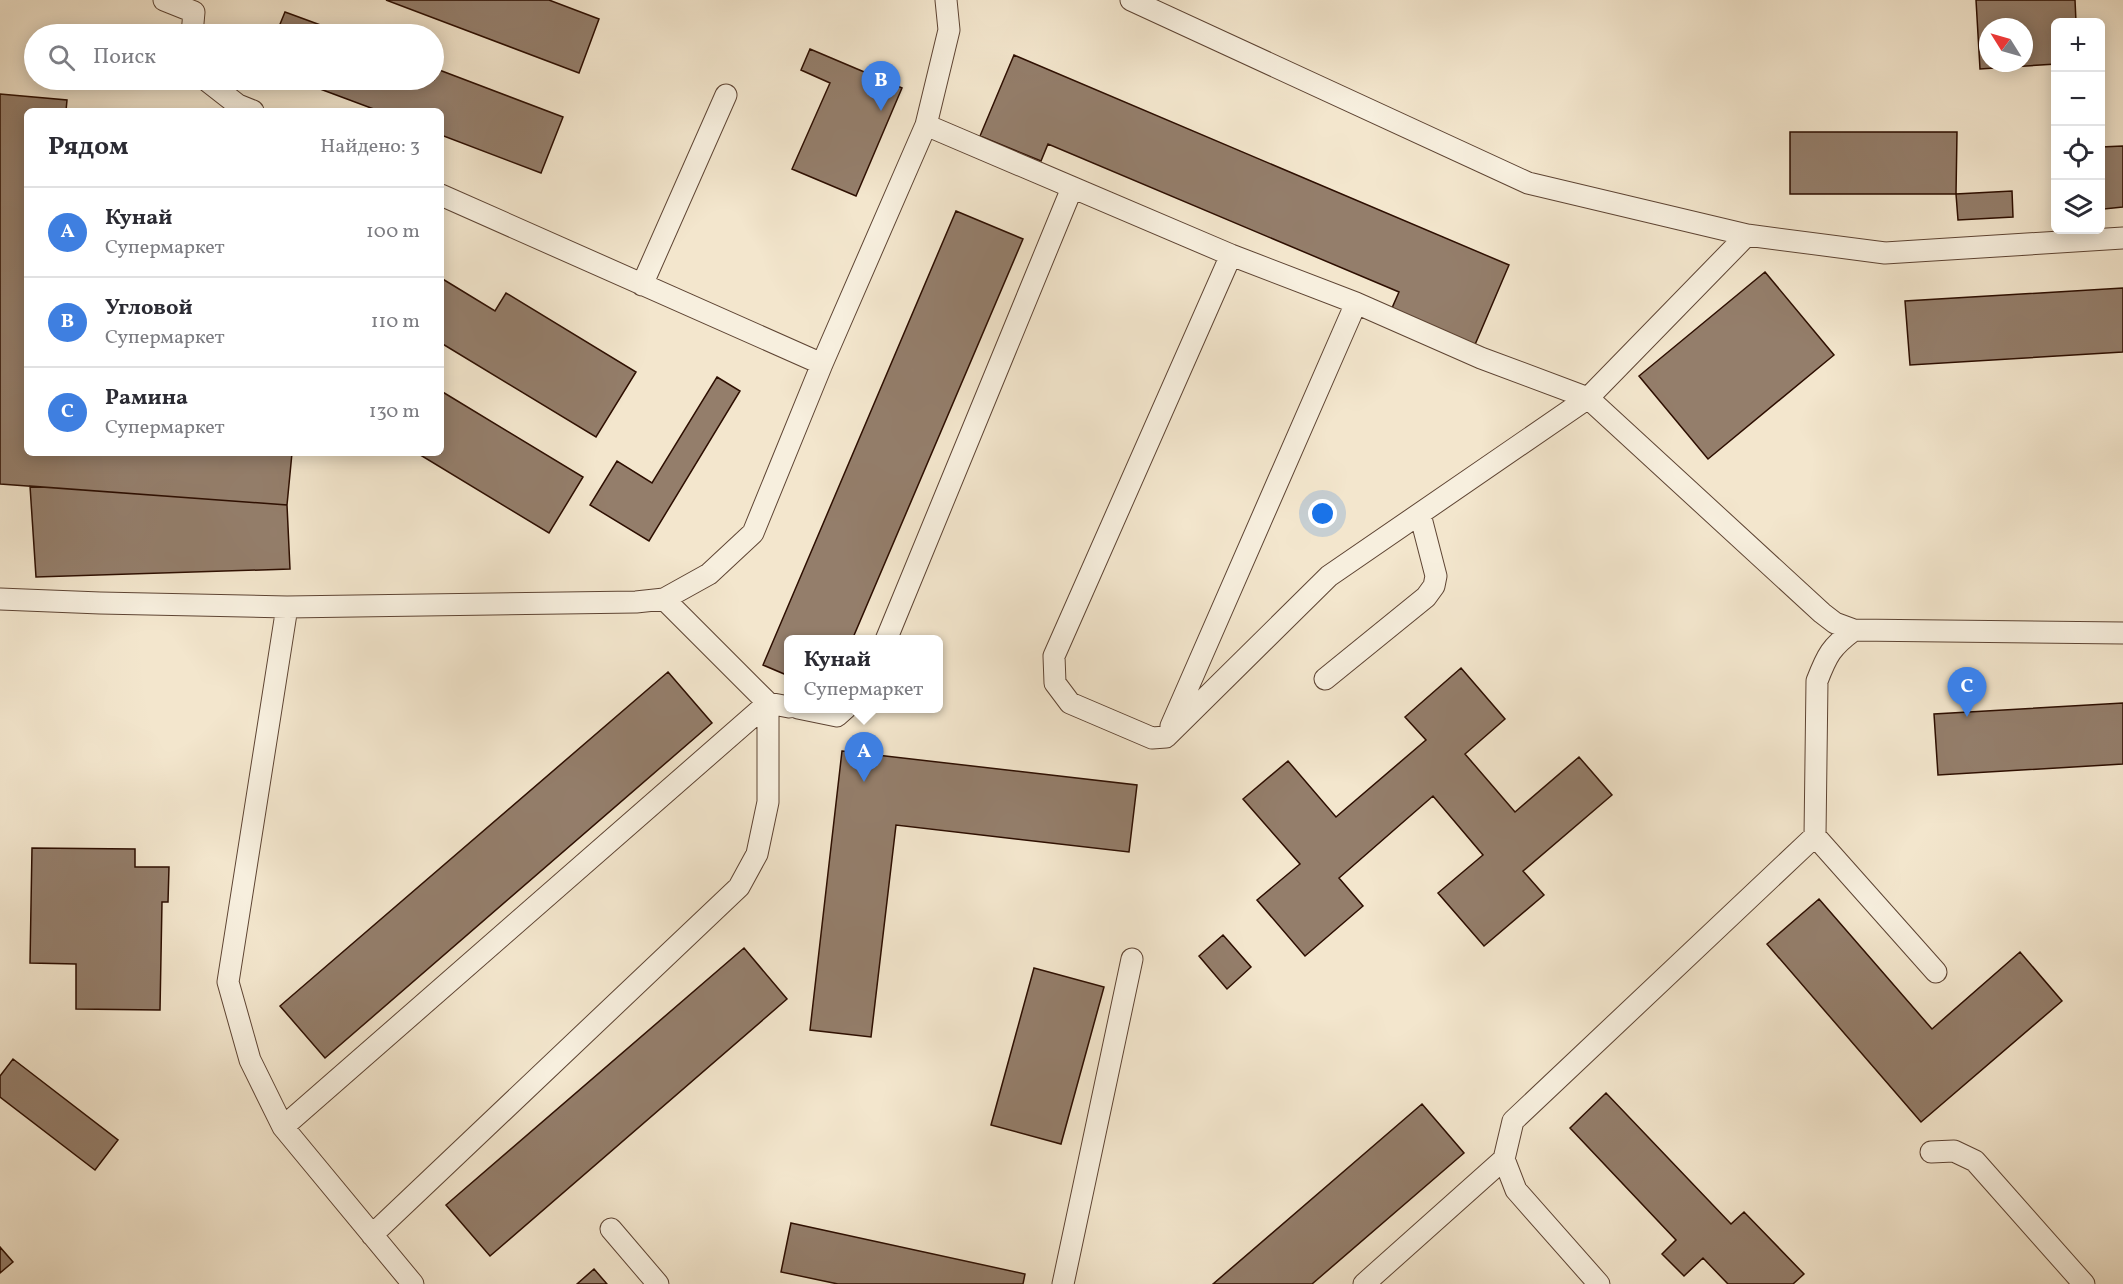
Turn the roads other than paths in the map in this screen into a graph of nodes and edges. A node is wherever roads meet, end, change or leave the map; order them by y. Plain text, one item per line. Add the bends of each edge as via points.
1 (164, 0) edge
2 (946, 0) edge
3 (1131, 0) edge
4 (196, 6) edge
5 (193, 24) edge
6 (219, 90) edge
7 (726, 95) dead end
8 (246, 108) edge
9 (926, 125) junction
10 (1072, 188) junction
11 (444, 196) edge
12 (1747, 235) junction
13 (2123, 237) edge
14 (1231, 255) junction
15 (642, 285) junction
16 (1356, 303) junction
17 (822, 364) junction
18 (1588, 398) junction
19 (1420, 514) junction
20 (0, 598) edge
21 (664, 599) junction
22 (287, 607) junction
23 (1854, 630) junction
24 (2123, 633) edge
25 (888, 635) edge
26 (1325, 679) dead end
27 (768, 703) junction
28 (784, 706) edge
29 (822, 713) edge
30 (840, 713) edge
31 (1166, 737) junction
32 (1815, 837) junction
33 (1132, 960) dead end
34 (1936, 972) dead end
35 (283, 1127) junction
36 (1931, 1152) dead end
37 (1504, 1159) junction
38 (611, 1229) dead end
39 (372, 1235) junction
40 (2076, 1281) edge
41 (413, 1284) edge
42 (658, 1284) edge
43 (1063, 1284) edge
44 (1364, 1284) edge
45 (1599, 1284) edge

1 - 4 lane
2 - 9 lane via 949,30
3 - 12 lane via 1528,183
4 - 5 lane
6 - 8 lane
7 - 15 lane
9 - 10 lane
9 - 17 lane
10 - 14 lane
10 - 25 lane
11 - 15 lane
12 - 13 lane via 1885,253
12 - 18 lane
14 - 16 lane
14 - 31 lane via 1054,656 1055,683 1070,703 1152,738
15 - 17 lane
16 - 18 lane via 1481,358
16 - 31 lane
17 - 21 lane via 753,533 709,574
18 - 19 lane
18 - 23 lane via 1822,613
19 - 26 lane via 1436,576 1434,586 1426,597
19 - 31 lane via 1329,576
20 - 22 lane
21 - 22 lane via 636,603
21 - 27 lane
22 - 35 lane via 228,982 250,1060
23 - 24 lane
23 - 32 lane via 1826,657 1817,681
27 - 28 lane
27 - 35 lane
27 - 39 lane via 768,802 757,854 739,887
29 - 30 lane
32 - 34 lane
32 - 37 lane via 1513,1121
33 - 43 lane
35 - 39 lane
36 - 40 lane via 1954,1151 1976,1161
37 - 44 lane
37 - 45 lane via 1516,1190
38 - 42 lane
39 - 41 lane

